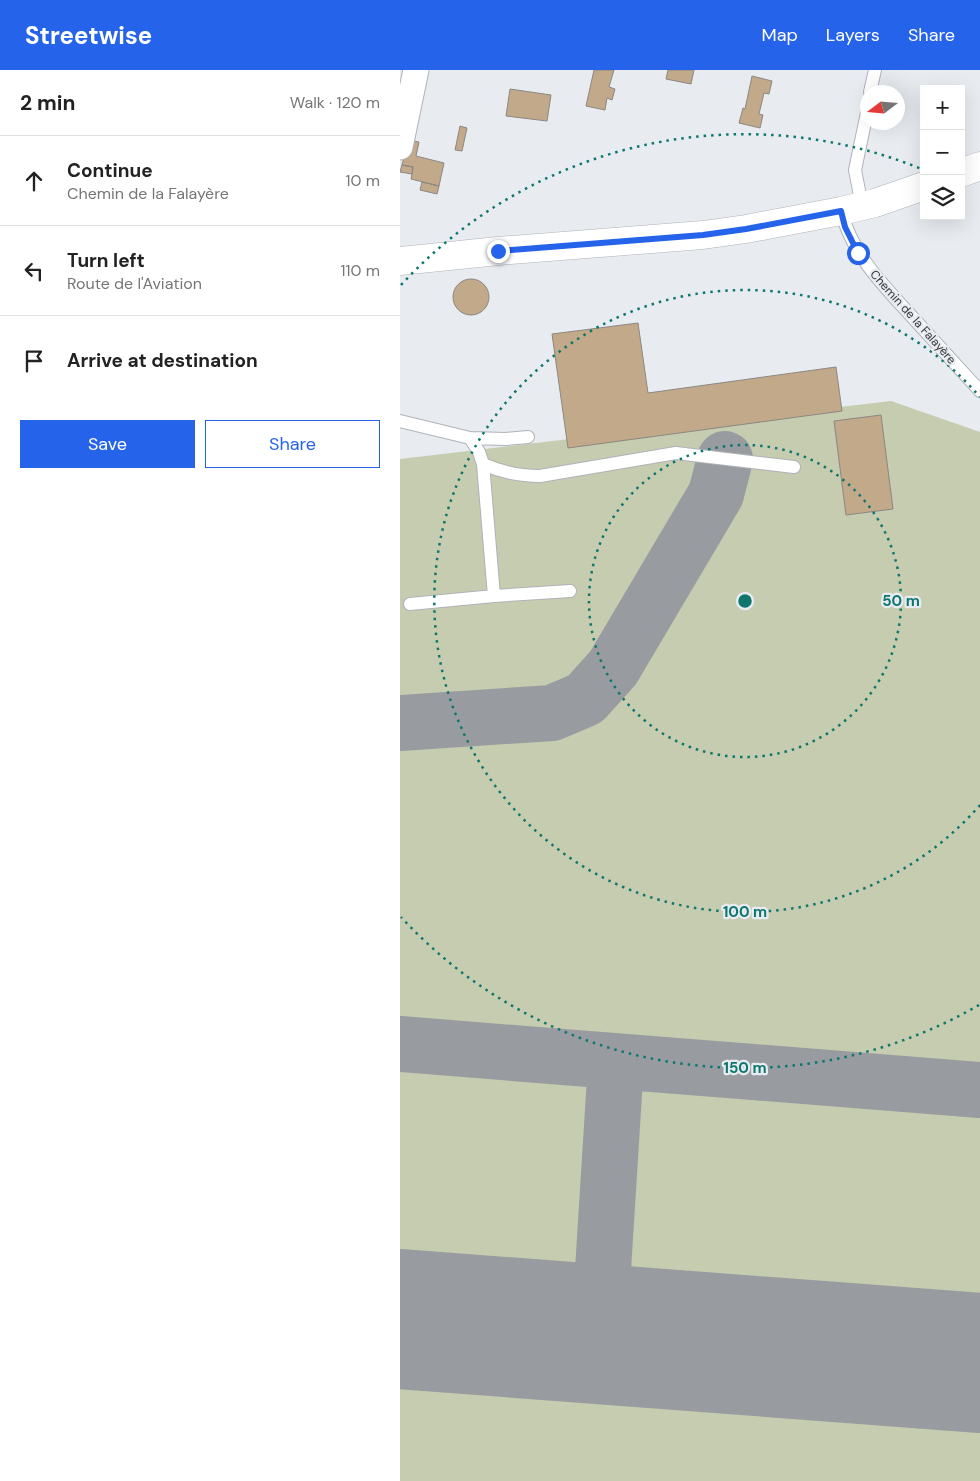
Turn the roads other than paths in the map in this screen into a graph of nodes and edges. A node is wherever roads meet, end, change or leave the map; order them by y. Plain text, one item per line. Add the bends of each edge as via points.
1 (416, 70) edge
2 (875, 70) edge
3 (872, 85) edge
4 (863, 130) edge
5 (400, 147) edge
6 (980, 166) edge
7 (965, 172) edge
8 (920, 187) edge
9 (851, 208) junction
10 (400, 261) edge
11 (980, 391) edge
12 (400, 421) edge
13 (528, 437) dead end
14 (470, 438) junction
15 (483, 464) junction
16 (794, 467) dead end
17 (570, 591) dead end
18 (494, 596) junction
19 (410, 604) dead end

1 - 5 street
2 - 3 lane
4 - 9 lane, Chemin de la Falayère
6 - 7 street
8 - 9 street
9 - 10 street via 703,235
9 - 11 lane, Chemin de la Falayère via 845,227 858,253 877,279
12 - 14 lane
13 - 14 lane
14 - 15 lane
15 - 16 lane via 523,476 540,476 676,453
15 - 18 lane
17 - 18 lane
18 - 19 lane

